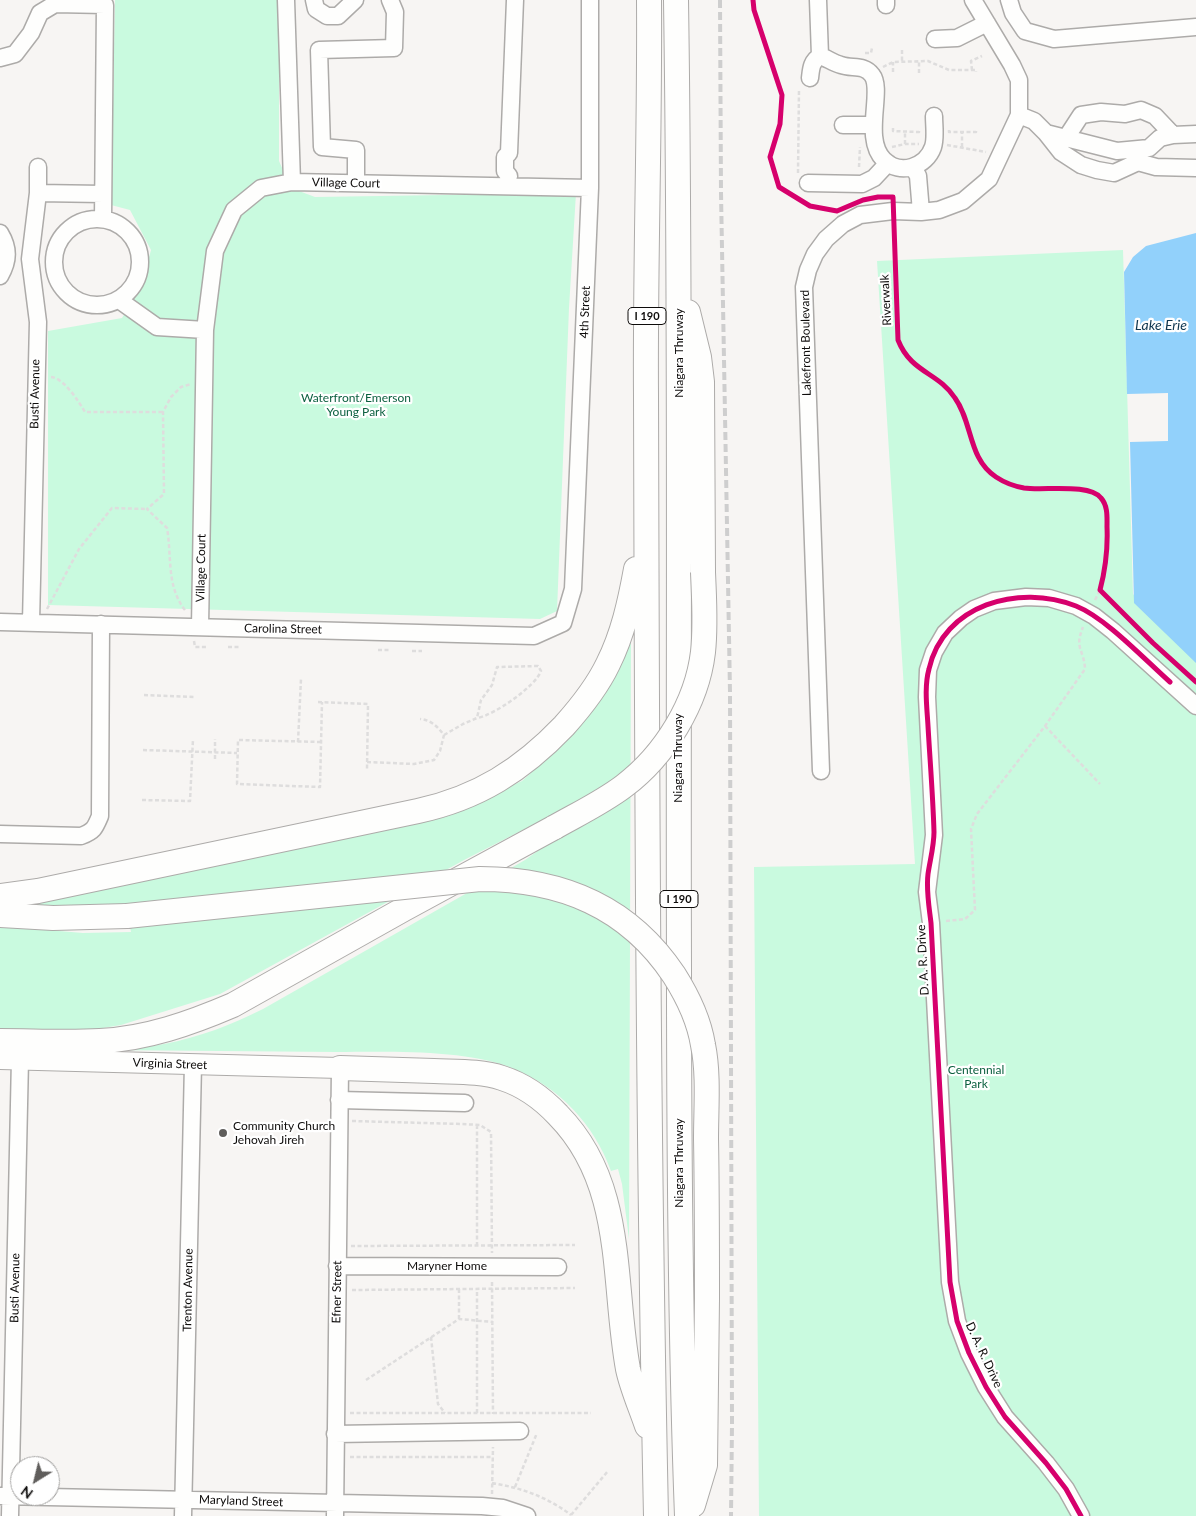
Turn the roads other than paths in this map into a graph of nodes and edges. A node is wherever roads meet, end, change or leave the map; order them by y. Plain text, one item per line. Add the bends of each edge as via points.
1 (286, 0) edge
2 (314, 0) edge
3 (355, 0) edge
4 (390, 0) edge
5 (515, 0) edge
6 (590, 0) edge
7 (636, 0) edge
8 (649, 0) edge
9 (676, 0) edge
10 (818, 0) edge
11 (973, 0) edge
12 (1009, 0) edge
13 (987, 23) junction
14 (1196, 27) edge
15 (931, 46) road end
16 (820, 56) junction
17 (0, 58) edge
18 (650, 63) junction
19 (805, 82) road end
20 (1019, 114) junction
21 (934, 116) dead end
22 (843, 124) dead end
23 (873, 125) junction
24 (1046, 133) junction
25 (1196, 134) edge
26 (1174, 135) junction
27 (1066, 138) junction
28 (1148, 148) junction
29 (889, 155) junction
30 (1138, 162) junction
31 (38, 167) dead end
32 (913, 167) junction
33 (1196, 168) edge
34 (803, 179) road end
35 (509, 181) junction
36 (292, 182) junction
37 (356, 184) junction
38 (590, 188) junction
39 (38, 193) junction
40 (103, 194) junction
41 (921, 212) junction
42 (103, 219) junction
43 (0, 232) edge
44 (7, 256) junction
45 (30, 259) junction
46 (0, 276) edge
47 (680, 281) junction
48 (119, 300) junction
49 (205, 330) junction
50 (647, 503) junction
51 (0, 622) edge
52 (30, 622) junction
53 (563, 623) joint
54 (101, 624) junction
55 (197, 634) junction
56 (1196, 706) edge
57 (821, 771) dead end
58 (0, 834) edge
59 (0, 896) edge
60 (0, 915) edge
61 (0, 1041) edge
62 (10, 1059) edge
63 (193, 1064) junction
64 (340, 1068) junction
65 (339, 1100) junction
66 (465, 1103) dead end
67 (337, 1266) junction
68 (558, 1267) dead end
69 (520, 1431) dead end
70 (335, 1434) junction
71 (654, 1450) junction
72 (5, 1496) edge
73 (184, 1499) junction
74 (479, 1507) edge
75 (334, 1510) edge
76 (410, 1511) edge
77 (10, 1516) edge
78 (183, 1516) edge
79 (528, 1516) edge
80 (656, 1516) edge
81 (689, 1516) edge
82 (1081, 1516) edge

1 - 36 street
2 - 3 street via 316,9 326,16 338,16
4 - 37 street via 395,12 394,48 319,50 322,146 356,150
5 - 35 street via 509,153 505,157
6 - 38 street, 4th Street
7 - 18 highway
8 - 18 highway, I 190
9 - 47 highway, Niagara Thruway / I 190
10 - 16 street
11 - 13 street, Lakefront Boulevard
12 - 14 street via 1025,31 1054,38
13 - 15 street
13 - 20 street, Lakefront Boulevard via 1019,80
16 - 19 street
16 - 23 street via 841,65 867,70 872,75 876,84
17 - 40 street via 15,54 31,33 40,13 54,4 105,5
18 - 50 highway, I 190
20 - 24 street via 1034,121
20 - 41 street, Lakefront Boulevard via 989,179 963,201 939,210
21 - 32 street via 932,148 926,159
22 - 23 street
23 - 29 street via 876,147 883,160
24 - 27 street
24 - 30 street via 1061,152 1081,165 1114,173
25 - 26 street
26 - 27 street via 1155,116 1141,110 1126,114 1101,112 1081,115
26 - 28 street via 1160,138
27 - 28 street via 1117,151
28 - 30 street
29 - 32 street via 901,168
29 - 34 street via 874,178 862,184
30 - 33 street via 1156,167
31 - 39 street, Busti Avenue
32 - 41 street via 918,176
35 - 37 street, Village Court
35 - 38 street, Village Court
36 - 37 street, Village Court
36 - 49 street, Village Court via 261,188 234,210 215,251
38 - 53 street, 4th Street via 573,589
39 - 40 street
39 - 45 street, Busti Avenue
40 - 42 street
41 - 57 street, Lakefront Boulevard via 860,215 843,224 830,234 815,254 804,287
42 - 48 street via 128,230 140,254 141,268 137,281
42 - 48 street via 88,219 63,235 56,248 56,277 76,300 90,305
43 - 44 street
44 - 45 street
44 - 46 street
45 - 52 street, Busti Avenue via 38,322
47 - 61 highway, bridge via 702,382 703,653 698,678 680,720 657,755 635,777 606,798 233,1005 145,1035 101,1041
47 - 81 highway, Niagara Thruway / I 190 via 679,1186 684,1446
48 - 49 street via 157,327
49 - 55 street, Village Court
50 - 59 highway via 627,614 608,664 582,705 554,736 499,780 459,800 418,811 38,892
50 - 71 highway, I 190
51 - 52 street, Carolina Street
52 - 54 street, Carolina Street
53 - 55 street, Carolina Street via 534,636
54 - 55 street, Carolina Street
54 - 58 street via 100,816 96,825 81,836
56 - 82 street, D. A. R. Drive via 1094,616 1076,606 1049,598 994,601 974,609 945,633 928,670 934,835 927,892 932,933 950,1282 957,1321 986,1387 1005,1417 1046,1463
60 - 81 highway, bridge via 53,918 127,916 480,879 528,881 554,887 607,910 641,934 664,960 682,988 693,1009 704,1045 705,1465
62 - 63 main road, Virginia Street
62 - 72 street, Busti Avenue
63 - 64 main road, Virginia Street
63 - 73 street, Trenton Avenue
64 - 65 street, Efner Street
64 - 71 highway via 500,1077 536,1094 566,1122 592,1160 610,1215 629,1370
65 - 66 street
65 - 67 street, Efner Street
67 - 68 street, Maryner Home
67 - 70 street, Efner Street
69 - 70 street
70 - 75 street, Efner Street
71 - 80 highway, I 190
72 - 73 street, Maryland Street
72 - 77 street, Busti Avenue
73 - 75 street, Maryland Street
73 - 78 street, Trenton Avenue
74 - 76 street, Maryland Street
74 - 79 street, Maryland Street via 504,1508
75 - 76 street, Maryland Street

